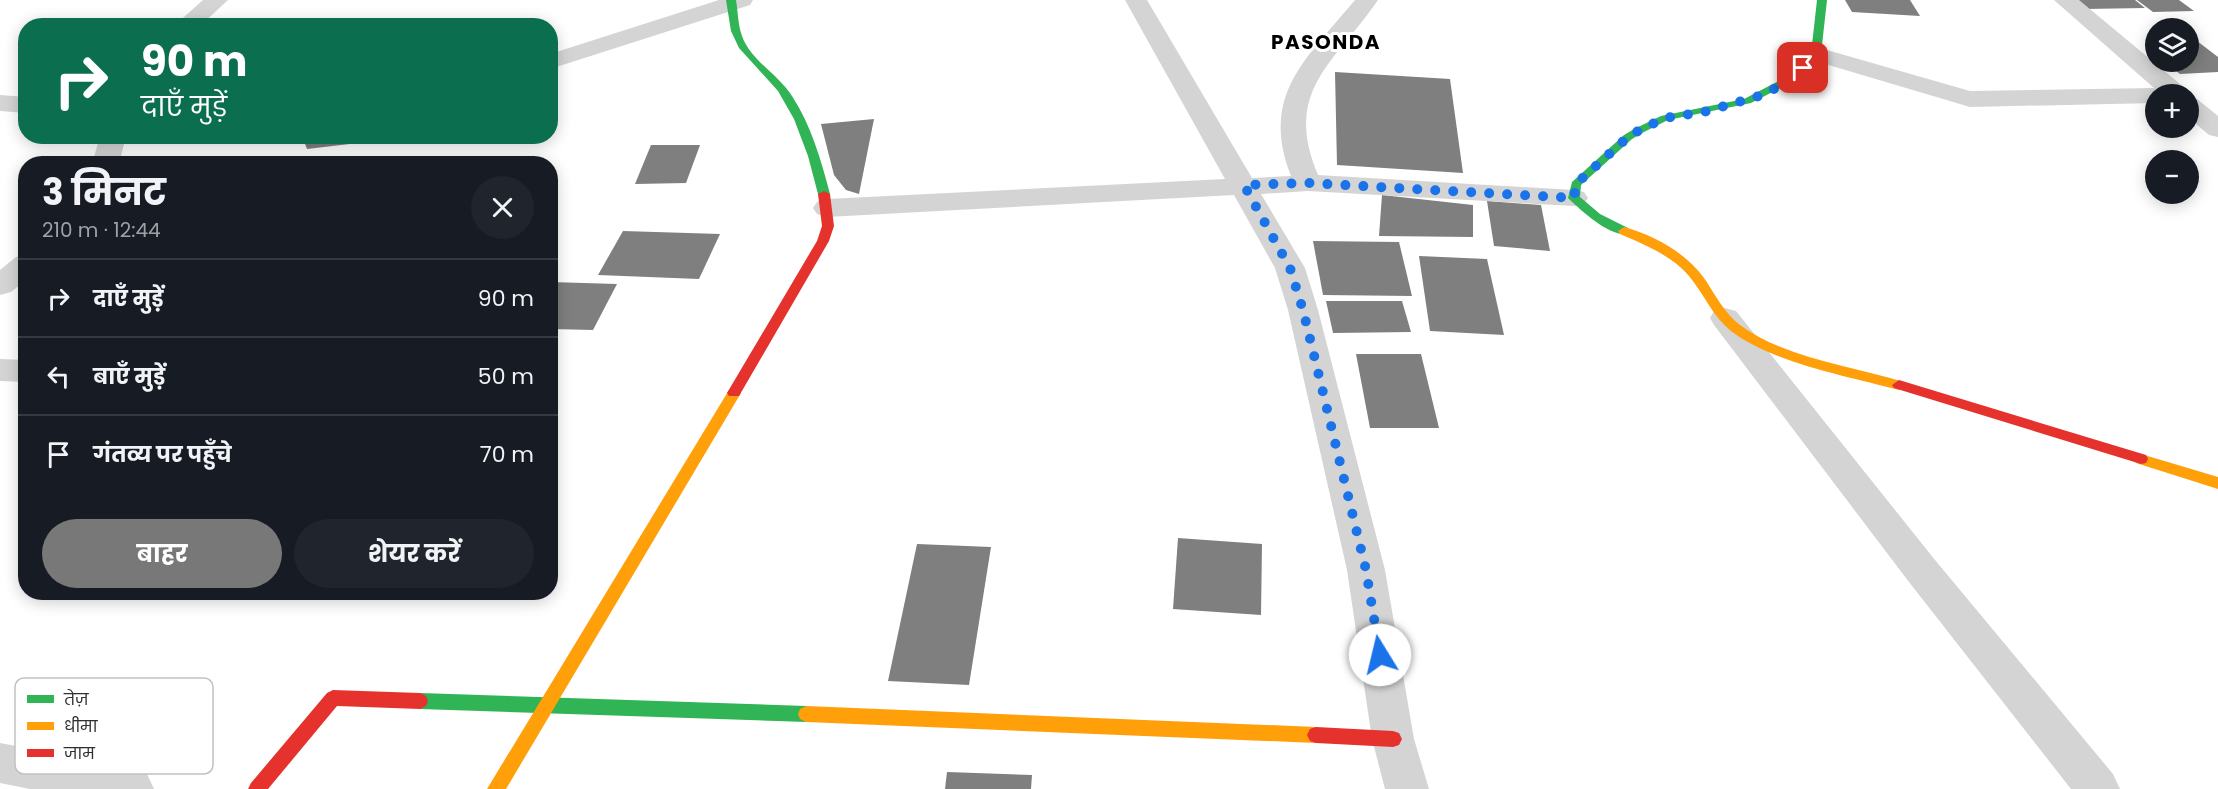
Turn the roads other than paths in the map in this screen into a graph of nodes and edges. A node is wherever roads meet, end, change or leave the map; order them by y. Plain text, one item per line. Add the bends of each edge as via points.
1 (217, 0) edge
2 (1136, 0) edge
3 (1367, 0) edge
4 (1822, 0) edge
5 (2065, 0) edge
6 (735, 1) edge
7 (195, 18) edge
8 (1813, 53) junction
9 (558, 59) edge
10 (2165, 84) edge
11 (2145, 95) edge
12 (0, 104) edge
13 (18, 105) edge
14 (2199, 113) edge
15 (2218, 129) edge
16 (1308, 183) junction
17 (1244, 185) junction
18 (1574, 198) junction
19 (827, 208) junction
20 (18, 270) edge
21 (0, 285) edge
22 (1725, 318) junction
23 (0, 370) edge
24 (18, 371) edge
25 (2218, 483) edge
26 (545, 706) junction
27 (1393, 740) junction
28 (0, 762) edge
29 (15, 765) edge
30 (59, 774) edge
31 (132, 789) edge
32 (257, 789) edge
33 (496, 789) edge
34 (1407, 789) edge
35 (2098, 789) edge

1 - 7 street
2 - 17 street
3 - 16 street via 1305,81 1296,103 1293,143
4 - 8 street via 1820,35
5 - 10 street
6 - 9 street
6 - 19 street via 739,41 748,55 779,83 790,101 821,177
8 - 11 street via 1970,99
8 - 18 street via 1796,74 1759,96 1704,112 1665,118 1628,137 1576,184
12 - 13 street
14 - 15 street
16 - 17 street
16 - 18 street
17 - 19 street
17 - 27 street via 1290,268 1303,310 1366,570
18 - 22 street via 1586,211 1680,259 1698,276
19 - 26 street via 828,229 816,256
20 - 21 street
22 - 25 street via 1763,344
22 - 35 street
23 - 24 street
26 - 27 street via 1048,722
26 - 32 street via 333,698
26 - 33 street
27 - 34 street
28 - 29 street
30 - 31 street

